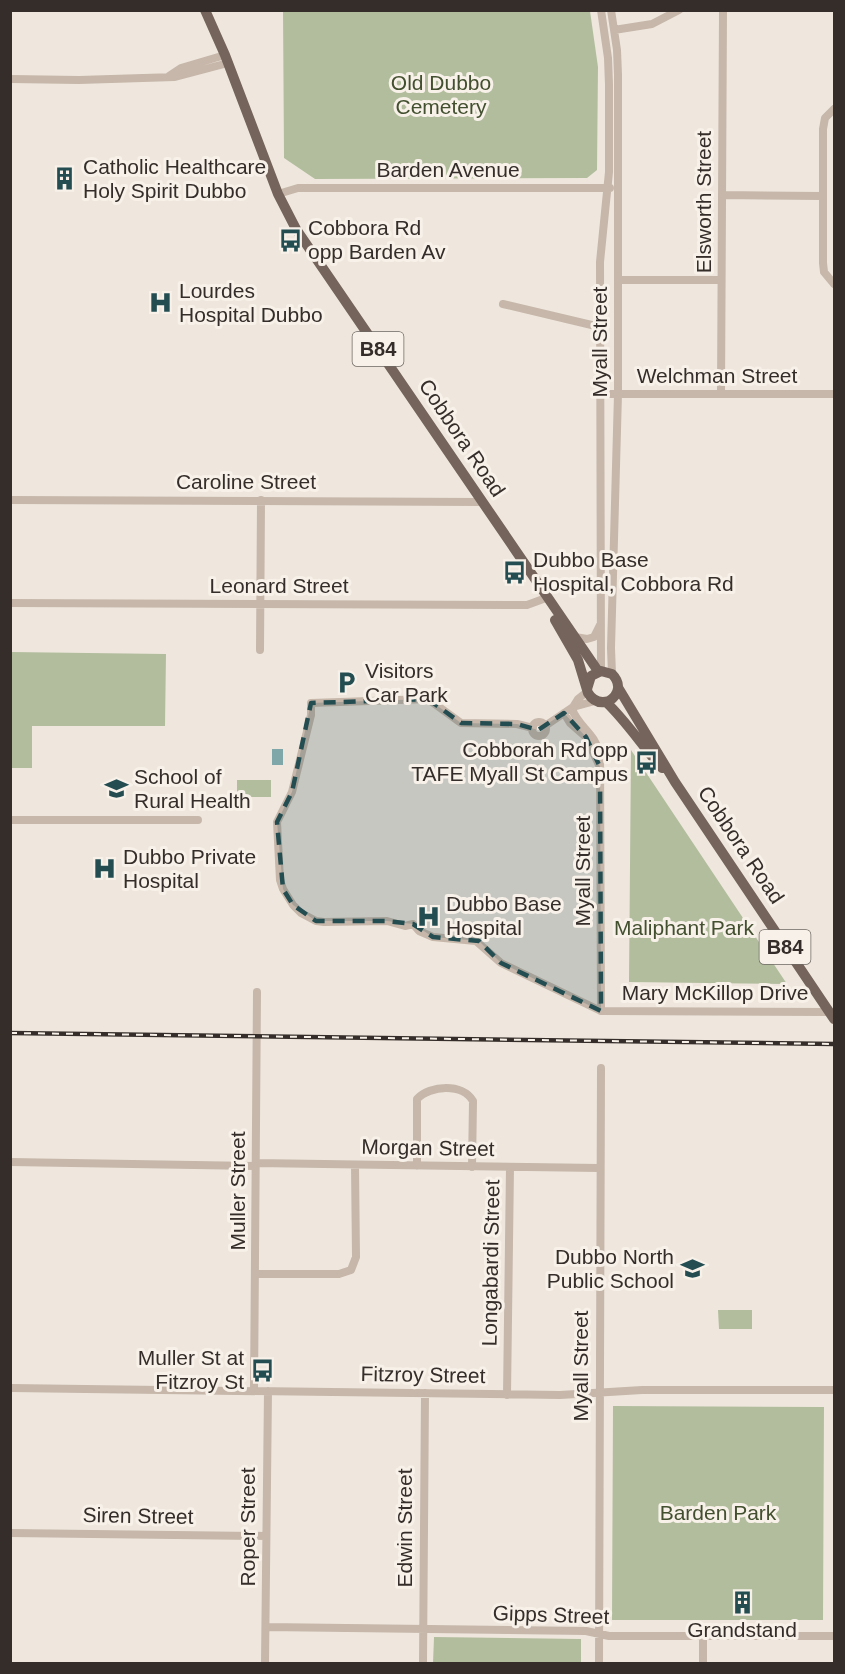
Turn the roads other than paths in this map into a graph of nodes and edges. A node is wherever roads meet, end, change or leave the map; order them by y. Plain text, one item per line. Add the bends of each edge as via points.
1 (205, 10) edge
2 (601, 10) edge
3 (610, 10) edge
4 (679, 10) edge
5 (723, 10) edge
6 (614, 30) junction
7 (227, 59) junction
8 (10, 79) edge
9 (834, 109) edge
10 (608, 188) junction
11 (618, 188) junction
12 (278, 194) junction
13 (722, 195) junction
14 (822, 196) junction
15 (618, 280) junction
16 (721, 280) junction
17 (834, 284) edge
18 (503, 304) dead end
19 (600, 327) junction
20 (600, 394) junction
21 (618, 394) junction
22 (721, 394) junction
23 (834, 394) edge
24 (10, 500) edge
25 (261, 500) junction
26 (482, 502) junction
27 (546, 598) junction
28 (10, 603) edge
29 (260, 604) junction
30 (601, 621) junction
31 (573, 637) junction
32 (260, 650) dead end
33 (600, 671) junction
34 (612, 674) junction
35 (619, 689) junction
36 (587, 690) junction
37 (601, 702) junction
38 (570, 710) junction
39 (675, 782) junction
40 (10, 820) edge
41 (198, 820) dead end
42 (257, 992) dead end
43 (601, 1011) junction
44 (832, 1015) edge
45 (601, 1068) dead end
46 (10, 1162) edge
47 (255, 1165) junction
48 (355, 1165) junction
49 (417, 1166) junction
50 (472, 1167) junction
51 (510, 1167) junction
52 (600, 1168) junction
53 (255, 1274) junction
54 (10, 1388) edge
55 (254, 1390) junction
56 (834, 1390) edge
57 (268, 1391) junction
58 (424, 1393) junction
59 (599, 1393) junction
60 (507, 1395) junction
61 (10, 1533) edge
62 (266, 1536) junction
63 (266, 1627) junction
64 (423, 1630) junction
65 (598, 1633) junction
66 (703, 1635) junction
67 (834, 1636) edge
68 (265, 1664) edge
69 (423, 1664) edge
70 (598, 1664) edge
71 (703, 1664) edge

1 - 7 main road, Cobbora Road / B84
2 - 10 street, Myall Street via 609,58
3 - 6 street, Myall Street
4 - 6 street via 652,24
5 - 13 street, Elsworth Street
6 - 11 street, Myall Street
7 - 8 street via 181,68 167,77
7 - 12 main road, Cobbora Road / B84
9 - 14 street via 825,118 823,129
10 - 11 street, Barden Avenue
10 - 12 street, Barden Avenue via 298,188
10 - 19 street, Myall Street via 601,242
11 - 15 street, Myall Street
12 - 26 main road, Cobbora Road / B84 via 296,230
13 - 14 street
13 - 16 street, Elsworth Street
14 - 17 street via 824,272
15 - 16 street
15 - 21 street, Myall Street
16 - 22 street, Elsworth Street
18 - 19 street
19 - 20 street, Myall Street
20 - 21 street, Welchman Street
20 - 30 street, Myall Street
21 - 22 street, Welchman Street
21 - 34 street, Myall Street
22 - 23 street, Welchman Street
24 - 25 street, Caroline Street
25 - 26 street, Caroline Street
25 - 29 street
26 - 27 main road, Cobbora Road / B84
27 - 29 street, Leonard Street via 527,605
27 - 31 main road, Cobbora Road / B84
27 - 36 main road, Cobbora Road / B84 via 578,660
28 - 29 street, Leonard Street
29 - 32 street
30 - 31 street via 594,637
30 - 33 street, Myall Street
31 - 33 main road, Cobbora Road / B84
33 - 34 main road
33 - 36 main road via 591,676
34 - 35 main road, B84
35 - 37 main road via 615,698
35 - 39 main road, Cobbora Road / B84
36 - 37 main road, B84
36 - 38 street
37 - 38 street
37 - 39 main road, Cobbora Road / B84 via 617,712
38 - 43 street, Myall Street via 570,723 586,737 600,767
38 - 43 street via 545,726 541,736 535,735 533,728 517,724 461,723 428,699 311,703 292,792 277,822 280,880 293,905 316,921 390,921 405,926 413,924 433,937 477,941 501,963
39 - 44 main road, Cobbora Road / B84
40 - 41 street
42 - 47 street, Muller Street
43 - 44 street, Mary McKillop Drive
45 - 52 street, Myall Street
46 - 47 street, Morgan Street
47 - 48 street, Morgan Street
47 - 53 street, Muller Street
48 - 49 street, Morgan Street
48 - 53 street via 356,1257 351,1270 339,1274
49 - 50 street, Morgan Street
49 - 50 street via 417,1099 423,1092 436,1089 463,1090 473,1101
50 - 51 street, Morgan Street
51 - 52 street, Morgan Street
51 - 60 street, Longabardi Street
52 - 59 street, Myall Street
53 - 55 street, Muller Street
54 - 55 street, Fitzroy Street
55 - 57 street, Fitzroy Street
56 - 59 street, Fitzroy Street
57 - 58 street, Fitzroy Street
57 - 62 street, Roper Street
58 - 60 street, Fitzroy Street
58 - 64 street, Edwin Street
59 - 60 street, Fitzroy Street
59 - 65 street, Myall Street
61 - 62 street, Siren Street
62 - 63 street, Roper Street
63 - 64 street, Gipps Street
63 - 68 street, Roper Street
64 - 65 street, Gipps Street
64 - 69 street, Edwin Street
65 - 66 street, Gipps Street
65 - 70 street, Myall Street
66 - 67 street, Gipps Street
66 - 71 street

